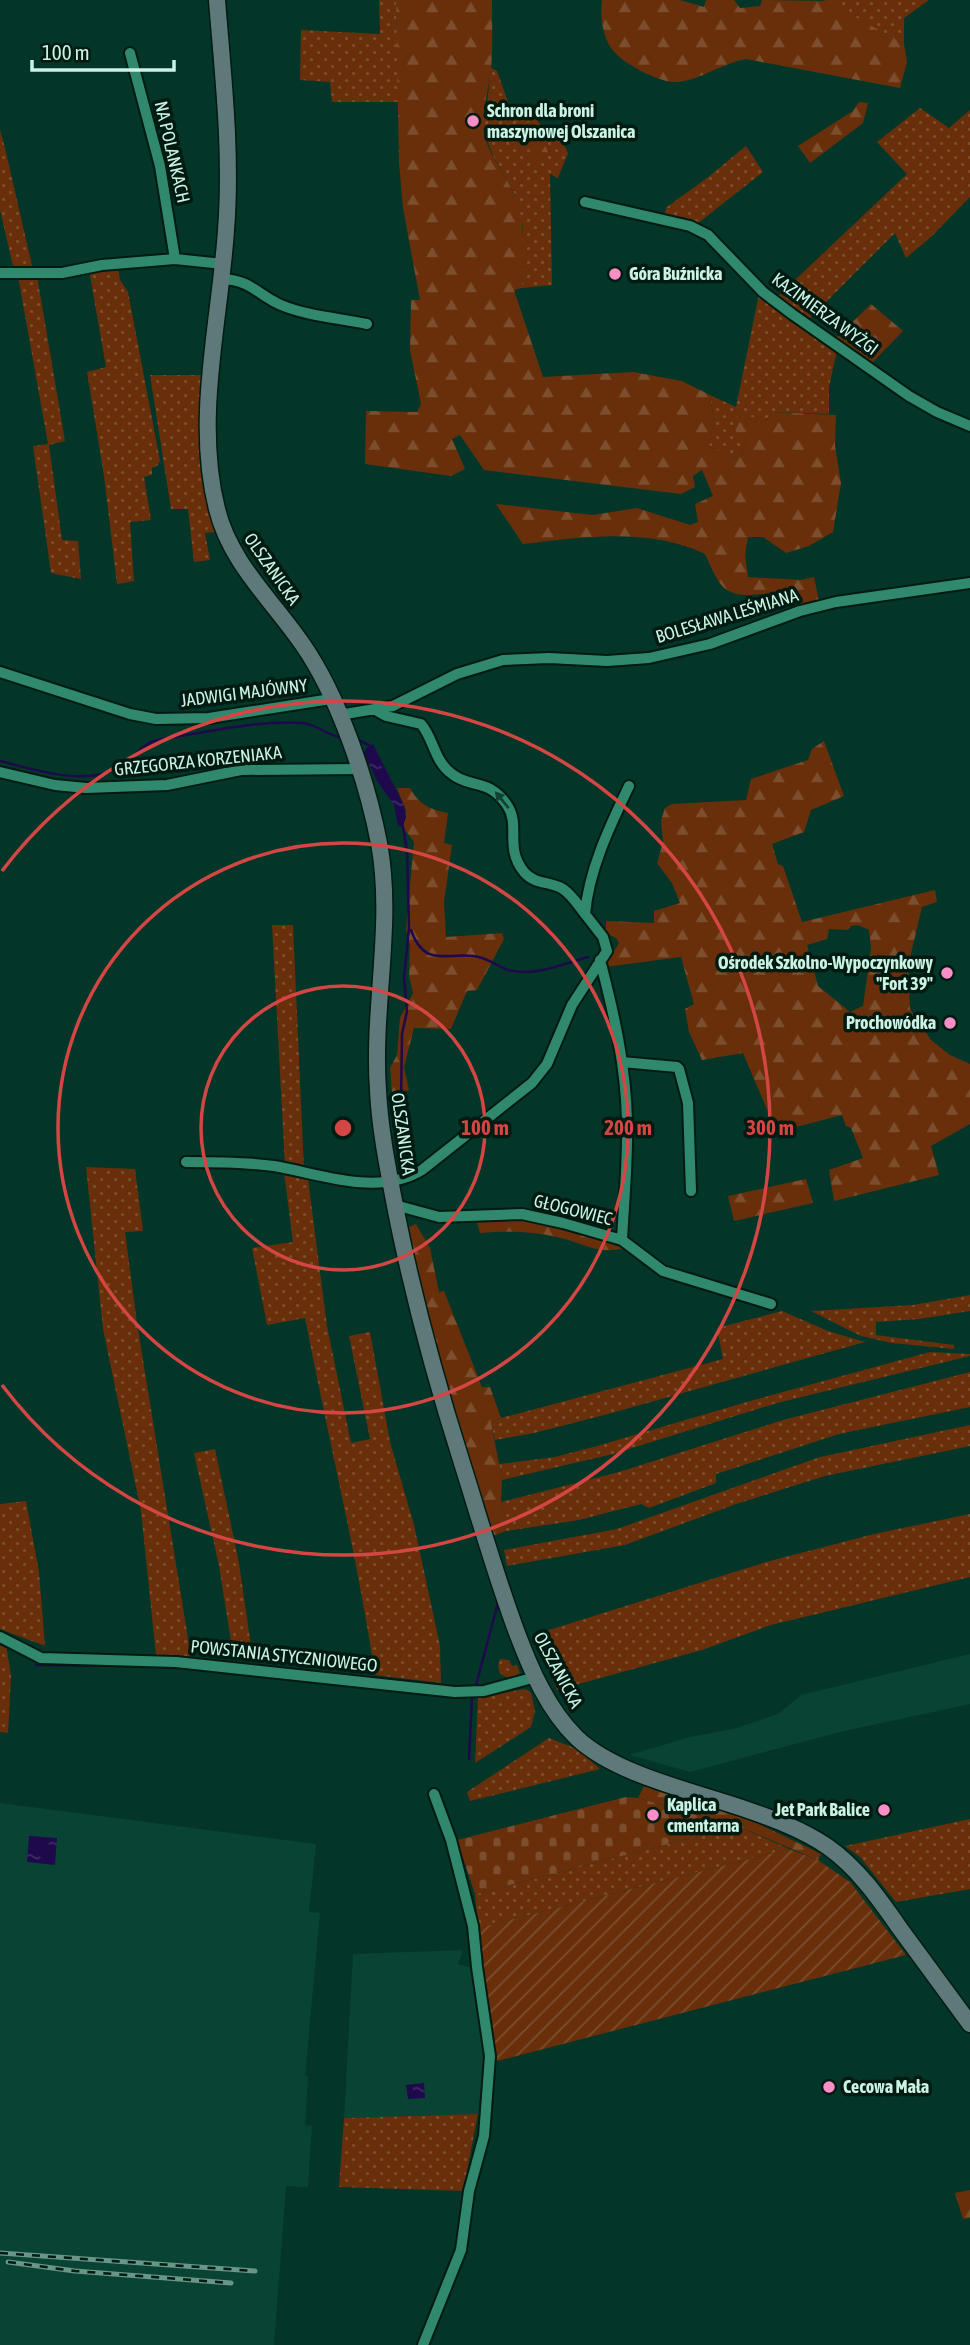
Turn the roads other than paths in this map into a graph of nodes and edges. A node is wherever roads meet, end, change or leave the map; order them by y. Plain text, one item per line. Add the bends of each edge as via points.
1 (217, 0) edge
2 (130, 53) dead end
3 (585, 202) dead end
4 (175, 259) junction
5 (223, 272) junction
6 (0, 273) edge
7 (367, 324) dead end
8 (970, 426) edge
9 (970, 583) edge
10 (0, 672) edge
11 (331, 699) junction
12 (377, 710) junction
13 (345, 730) junction
14 (359, 769) junction
15 (0, 772) edge
16 (629, 786) dead end
17 (585, 914) junction
18 (600, 960) junction
19 (622, 1062) junction
20 (186, 1162) dead end
21 (390, 1182) junction
22 (691, 1191) dead end
23 (395, 1205) junction
24 (622, 1240) junction
25 (771, 1304) dead end
26 (0, 1637) edge
27 (536, 1677) junction
28 (434, 1794) dead end
29 (970, 2024) edge
30 (424, 2345) edge

1 - 5 street, OLSZANICKA via 228,141
2 - 4 street, NA POLANKACH via 160,166
3 - 8 street, KAZIMIERZA WYŻGI via 690,226 708,235 763,292 792,314 909,396
4 - 5 street
4 - 6 street via 62,273
5 - 7 street via 280,305
5 - 11 street, OLSZANICKA via 209,415 217,511 241,563 302,644
9 - 12 street, BOLESŁAWA LEŚMIANA via 800,611 710,644 649,658 503,660 457,674
10 - 11 street, JADWIGI MAJÓWNY via 156,719 209,718
11 - 13 street, OLSZANICKA
12 - 13 street
17 -> 12 street via 565,891 532,879 518,864 508,806 488,786 451,774 437,757 424,727
13 - 14 street, OLSZANICKA
14 - 15 street, GRZEGORZA KORZENIAKA via 241,771 167,785 86,788
14 - 21 street, OLSZANICKA via 379,842 384,890 377,1069
16 - 17 street via 590,880
17 - 18 street via 603,937 607,951
18 - 19 street
18 - 21 street via 572,1005 547,1064 532,1083 422,1170 407,1180
19 - 22 street via 679,1069 688,1103
19 - 24 street via 627,1120
20 - 21 street via 272,1166 344,1181
21 - 23 street, OLSZANICKA
23 - 24 street, GŁOGOWIEC via 439,1217 522,1214
23 - 27 street, OLSZANICKA via 433,1371 510,1616
24 - 25 street, GŁOGOWIEC via 663,1271
26 - 27 street, POWSTANIA STYCZNIOWEGO via 41,1658 56,1660 176,1662 456,1692 484,1691
27 - 29 street, OLSZANICKA via 566,1726 598,1754 785,1824 835,1852 871,1889
28 - 30 street via 471,1913 491,2056 484,2136 469,2191 461,2250

